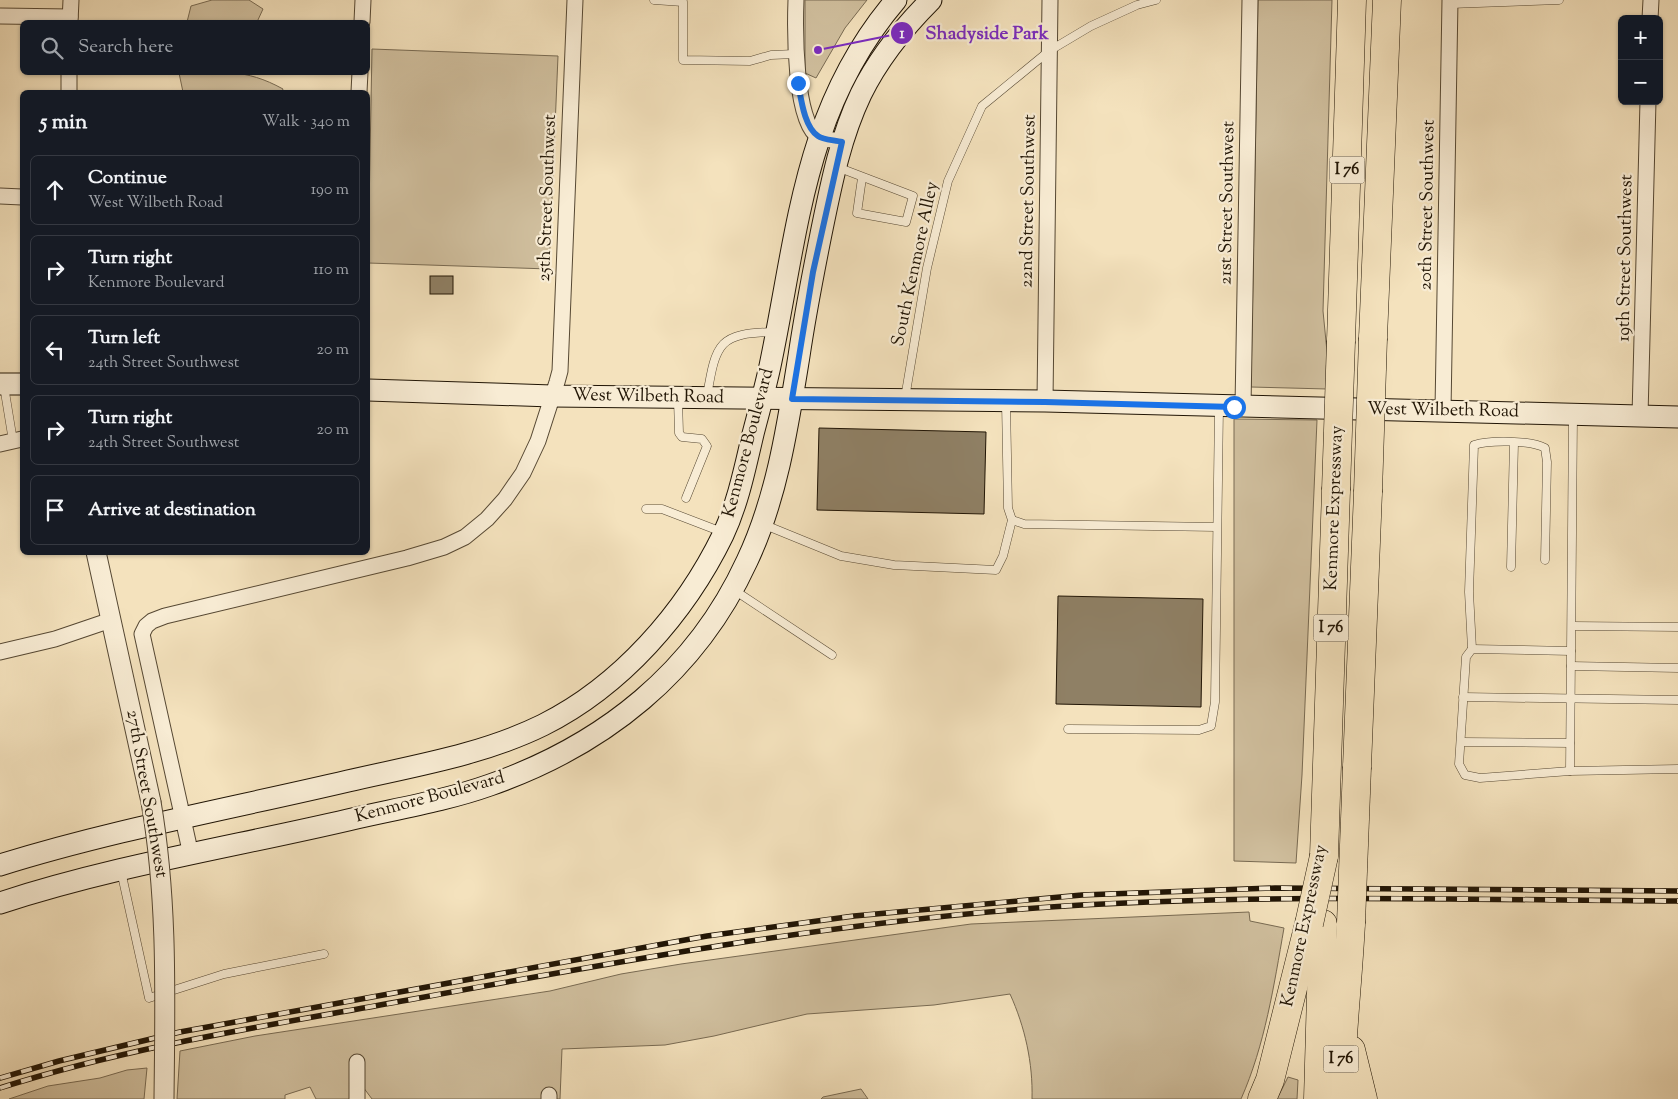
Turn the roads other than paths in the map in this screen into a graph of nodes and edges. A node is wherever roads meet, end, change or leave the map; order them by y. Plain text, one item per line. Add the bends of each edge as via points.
1 (71, 0) edge
2 (363, 0) edge
3 (575, 0) edge
4 (654, 0) edge
5 (796, 0) edge
6 (896, 0) edge
7 (931, 0) edge
8 (1050, 0) edge
9 (1156, 0) edge
10 (1250, 0) edge
11 (1352, 0) edge
12 (1387, 0) edge
13 (1554, 0) edge
14 (1560, 0) edge
15 (1651, 0) edge
16 (683, 1) edge
17 (1450, 2) edge
18 (1650, 15) edge
19 (0, 16) edge
20 (70, 20) edge
21 (362, 20) edge
22 (1049, 51) junction
23 (795, 54) junction
24 (69, 75) edge
25 (360, 75) edge
26 (69, 90) edge
27 (359, 90) edge
28 (1648, 105) edge
29 (819, 137) junction
30 (842, 142) junction
31 (835, 167) junction
32 (862, 178) junction
33 (0, 196) edge
34 (20, 197) edge
35 (776, 332) junction
36 (9, 384) edge
37 (370, 390) edge
38 (552, 396) junction
39 (678, 397) junction
40 (706, 398) junction
41 (762, 398) junction
42 (792, 399) junction
43 (905, 400) junction
44 (1006, 401) junction
45 (1045, 402) junction
46 (1219, 407) junction
47 (1243, 407) junction
48 (1443, 410) junction
49 (1574, 414) junction
50 (1640, 416) junction
51 (1678, 417) edge
52 (12, 442) edge
53 (1514, 443) junction
54 (686, 498) dead end
55 (646, 509) dead end
56 (1012, 520) junction
57 (763, 524) junction
58 (1216, 528) junction
59 (724, 533) junction
60 (97, 555) edge
61 (1545, 560) dead end
62 (1511, 567) dead end
63 (733, 589) junction
64 (111, 620) junction
65 (146, 626) joint
66 (1572, 626) junction
67 (1678, 627) edge
68 (1472, 649) junction
69 (1571, 651) junction
70 (0, 652) edge
71 (832, 655) dead end
72 (1571, 666) junction
73 (1678, 668) edge
74 (1463, 696) junction
75 (1571, 699) junction
76 (1678, 700) edge
77 (1068, 729) dead end
78 (1460, 742) junction
79 (1570, 743) junction
80 (1678, 769) edge
81 (1570, 771) junction
82 (183, 819) junction
83 (191, 856) junction
84 (0, 865) edge
85 (121, 871) junction
86 (0, 903) edge
87 (1316, 924) junction
88 (324, 954) dead end
89 (1345, 1018) junction
90 (358, 1062) dead end
91 (164, 1099) edge
92 (357, 1099) edge
93 (1262, 1099) edge
94 (1318, 1099) edge
95 (1340, 1099) edge
96 (1363, 1099) edge

1 - 20 street
2 - 21 street
3 - 38 street, 25th Street Southwest via 560,371
4 - 16 lane
5 - 23 street
6 - 29 main road, Kenmore Boulevard via 854,59
7 - 30 main road, Kenmore Boulevard via 903,30 864,89
8 - 22 street, 22nd Street Southwest
9 - 22 lane, South Kenmore Alley via 1091,26
10 - 47 street, 21st Street Southwest
11 - 87 highway, Kenmore Expressway / I 76, bridge via 1324,856
12 - 89 highway, Kenmore Expressway / I 76, bridge
13 - 14 lane
13 - 17 lane
15 - 18 street
16 - 23 lane via 683,60 750,61 771,55
17 - 48 street, 20th Street Southwest
19 - 20 street
22 - 43 lane, South Kenmore Alley via 982,106 948,181 927,268
22 - 45 street, 22nd Street Southwest
23 - 29 street via 803,105 811,129
24 - 26 street
25 - 27 street
28 - 50 street, 19th Street Southwest
29 - 30 street
29 - 35 main road, Kenmore Boulevard via 801,200
30 - 31 main road, Kenmore Boulevard
31 - 32 lane
31 - 42 main road, Kenmore Boulevard
32 - 32 lane via 913,196 906,222 857,213
33 - 34 street
35 - 40 lane via 745,332 721,344 712,362
35 - 41 main road, Kenmore Boulevard
36 - 52 lane
37 - 38 main road, West Wilbeth Road
38 - 39 main road, West Wilbeth Road
38 - 65 street, 25th Street Southwest via 524,473 487,519 464,537 407,558 165,616
39 - 40 main road, West Wilbeth Road
39 - 54 lane via 679,433 682,437 702,439 708,446
40 - 41 main road, West Wilbeth Road
41 - 42 main road, West Wilbeth Road
41 - 59 main road, Kenmore Boulevard via 745,469
42 - 43 main road, West Wilbeth Road
42 - 57 main road, Kenmore Boulevard
43 - 44 main road, West Wilbeth Road
44 - 45 main road, West Wilbeth Road
44 - 56 lane via 1008,508
45 - 46 main road, West Wilbeth Road
46 - 47 main road, West Wilbeth Road
46 - 58 lane
47 - 48 main road, West Wilbeth Road
48 - 49 main road, West Wilbeth Road
49 - 50 main road, West Wilbeth Road
49 - 66 lane
50 - 51 main road, West Wilbeth Road
53 - 61 lane via 1537,444 1545,448
53 - 62 lane
53 - 68 lane via 1484,442 1474,445 1472,453 1469,592
55 - 59 lane via 662,509
56 - 57 lane via 996,570 894,565 841,556
56 - 58 lane via 1024,524
57 - 63 main road, Kenmore Boulevard
58 - 77 lane via 1211,726 1200,730
59 - 82 main road, Kenmore Boulevard via 686,597 648,644 600,688 545,724 486,748
60 - 64 street, 27th Street Southwest
63 - 71 lane
63 - 83 main road, Kenmore Boulevard via 717,617 665,679 617,721 579,746 486,786
64 - 70 street via 55,639
64 - 91 street, 27th Street Southwest, bridge via 157,838 164,916
65 - 82 street, 27th Street Southwest via 142,634
66 - 67 lane
66 - 69 lane
68 - 69 lane
68 - 74 lane via 1466,657
69 - 72 lane
72 - 73 lane
72 - 75 lane
74 - 75 lane
74 - 78 lane
75 - 76 lane
75 - 79 lane
78 - 79 lane
78 - 81 lane via 1459,764 1465,775 1480,778
79 - 81 lane
80 - 81 lane
82 - 83 street, 27th Street Southwest
82 - 84 main road, Kenmore Boulevard
83 - 85 main road, Kenmore Boulevard
85 - 86 main road, Kenmore Boulevard
85 - 88 lane via 150,998 224,974
87 - 93 highway, Kenmore Expressway
87 - 94 highway
89 - 95 highway, Kenmore Expressway / I 76
89 - 96 highway via 1353,1067
90 - 92 street

